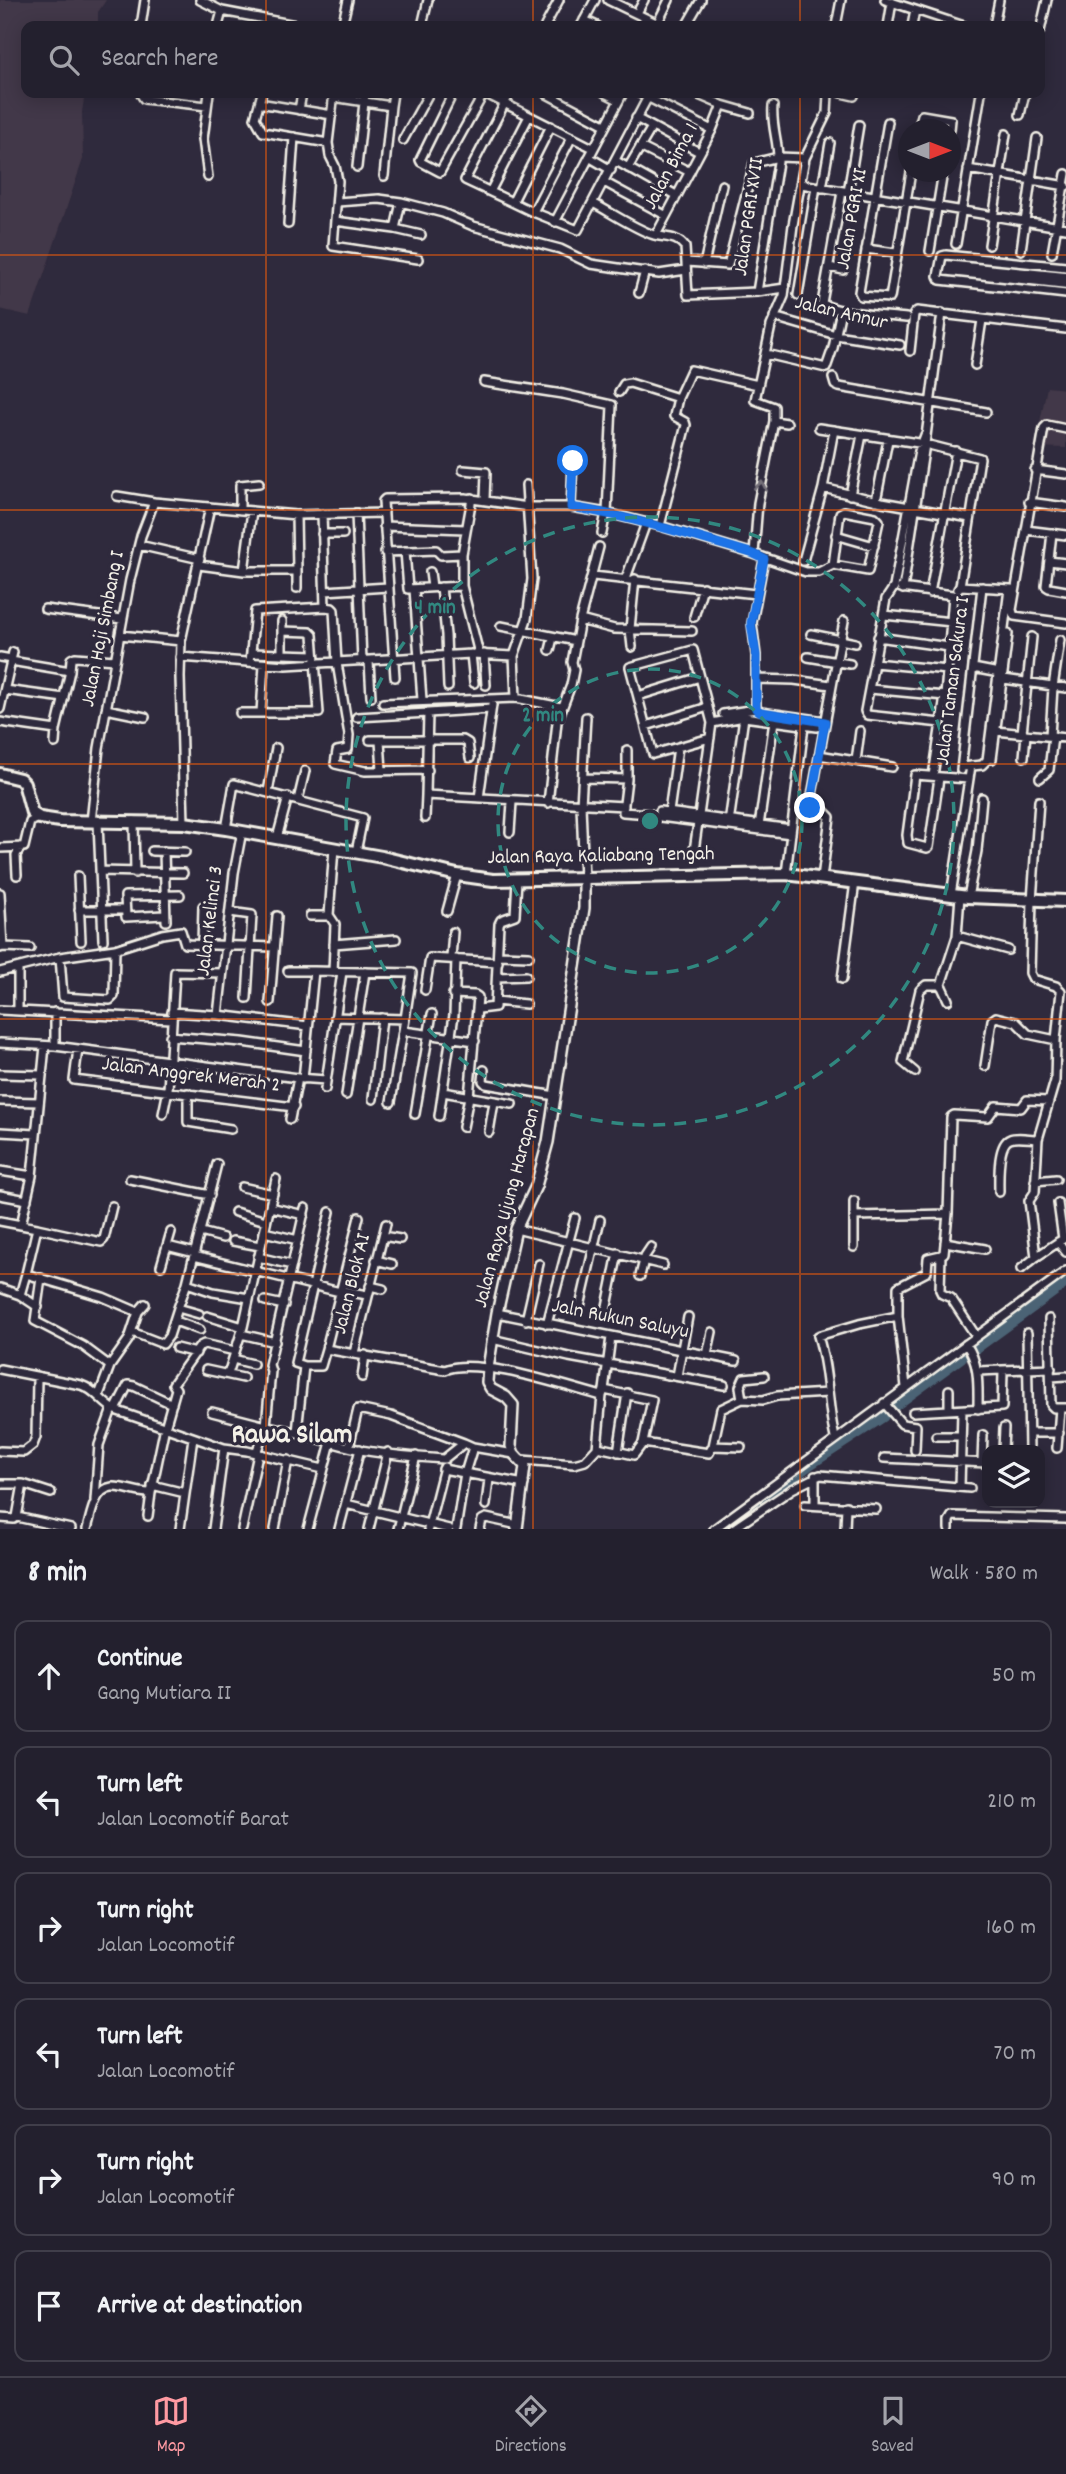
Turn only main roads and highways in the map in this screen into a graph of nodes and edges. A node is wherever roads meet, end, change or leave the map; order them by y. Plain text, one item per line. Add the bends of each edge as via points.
1 (0, 774) edge
2 (1066, 901) edge

1 - 2 main road, Jalan Raya Kaliabang Tengah via 24,783 32,813 40,818 242,831 493,880 786,874 960,896

